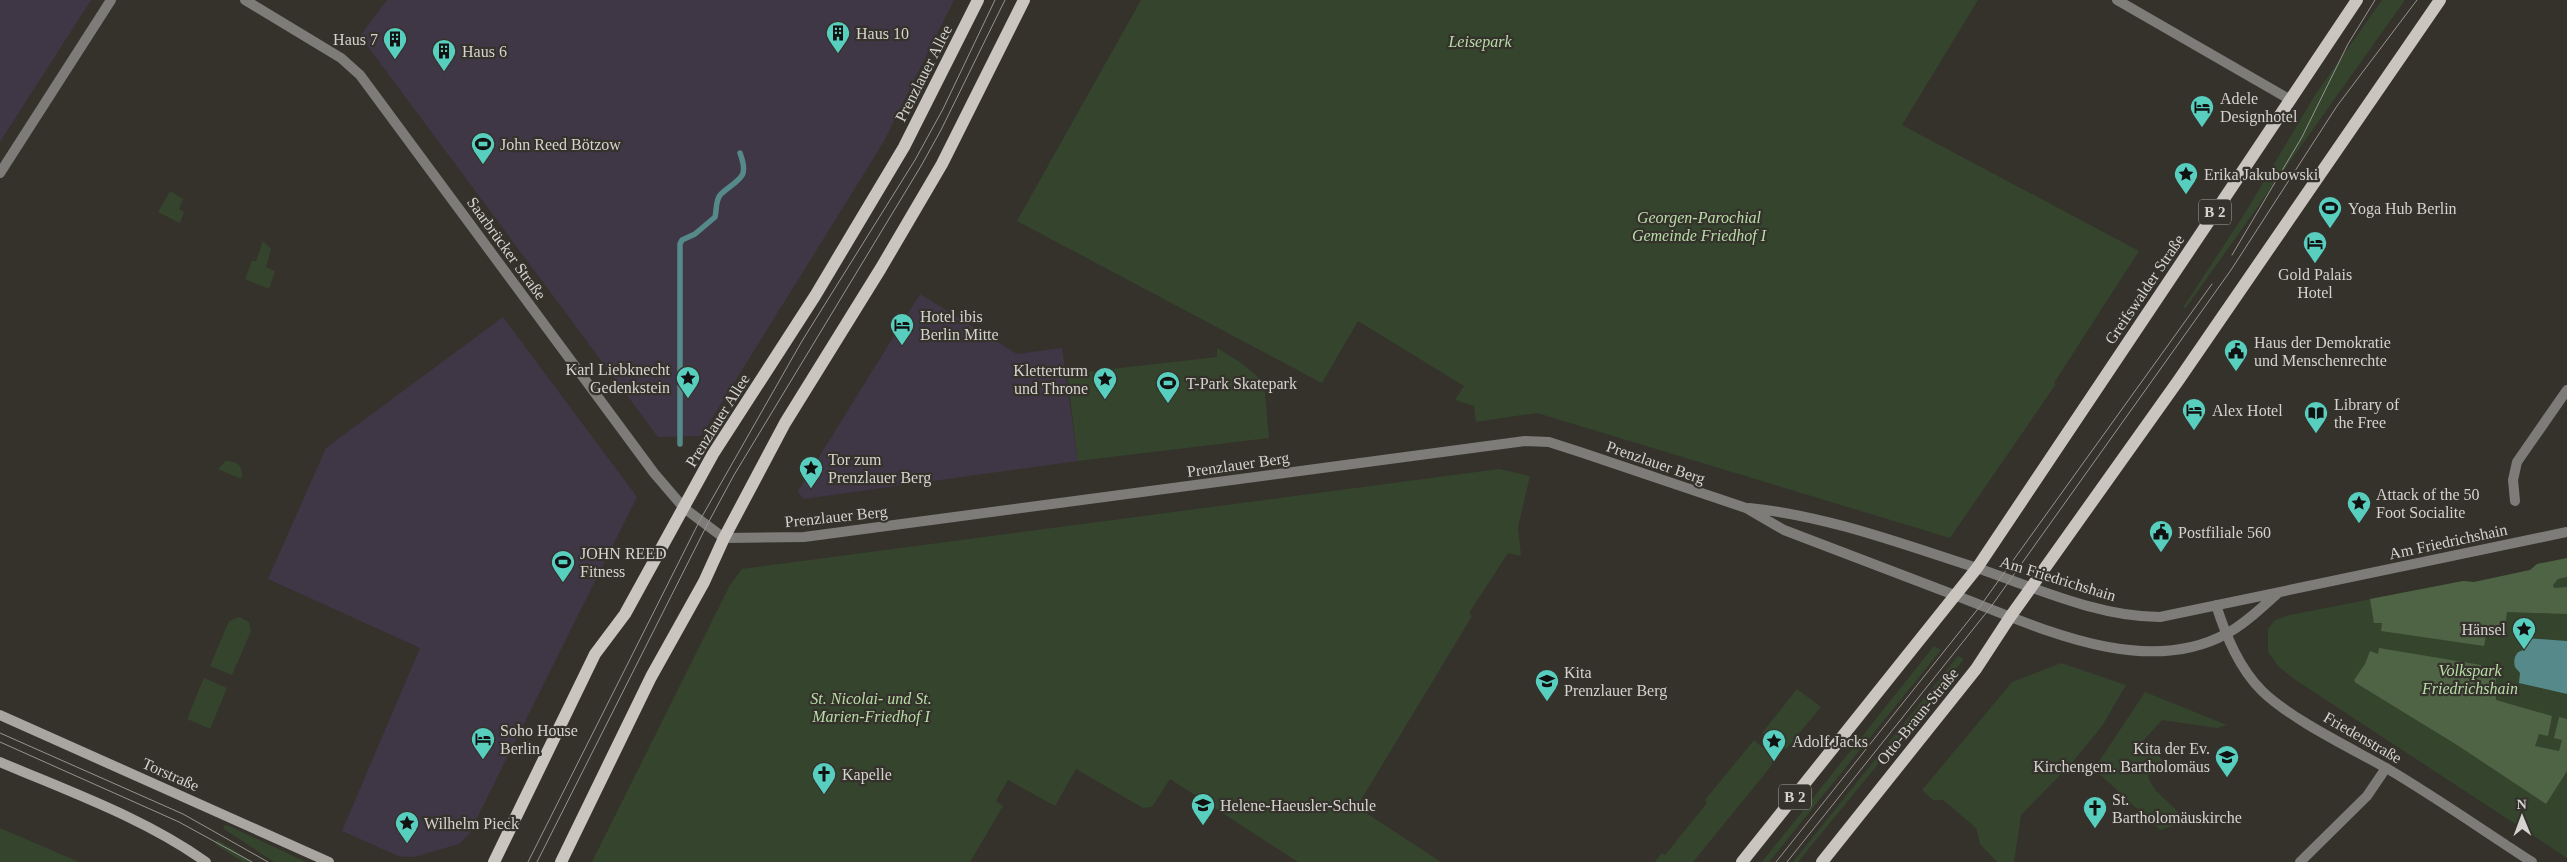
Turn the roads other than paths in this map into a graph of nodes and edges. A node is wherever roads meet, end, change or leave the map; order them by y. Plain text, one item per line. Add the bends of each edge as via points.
1 (111, 0) edge
2 (245, 0) edge
3 (978, 0) edge
4 (1024, 0) edge
5 (2117, 0) edge
6 (2356, 0) edge
7 (2440, 0) edge
8 (2289, 99) junction
9 (0, 173) edge
10 (2567, 390) edge
11 (2515, 501) dead end
12 (684, 508) junction
13 (1746, 508) junction
14 (2567, 532) edge
15 (724, 538) junction
16 (1977, 568) junction
17 (2032, 587) junction
18 (2277, 593) junction
19 (1957, 596) junction
20 (2216, 605) junction
21 (2010, 617) junction
22 (2226, 634) junction
23 (0, 715) edge
24 (0, 762) edge
25 (2386, 768) junction
26 (206, 862) edge
27 (329, 862) edge
28 (494, 862) edge
29 (561, 862) edge
30 (1742, 862) edge
31 (1822, 862) edge
32 (2300, 862) edge
33 (2532, 862) edge

1 - 9 street
2 - 12 street, Saarbrücker Straße via 340,58 360,75 654,474
3 - 12 main road, Prenzlauer Allee via 904,147 815,296 713,454
4 - 15 main road via 942,164 784,423
5 - 8 street
6 - 8 main road, Greifswalder Straße / B 2
7 - 17 main road
8 - 16 main road, Greifswalder Straße / B 2
10 - 11 street via 2517,462 2513,480
12 - 15 street, Saarbrücker Straße
12 - 28 main road, Prenzlauer Allee via 625,614 595,654
13 - 15 street, Prenzlauer Berg via 1549,442 1525,441 804,537
13 - 16 street, Prenzlauer Berg via 1799,515 1873,534
13 - 19 street, Prenzlauer Berg via 1784,530
14 - 18 street, Am Friedrichshain
15 - 29 main road via 704,582 651,677
16 - 17 street, Am Friedrichshain
16 - 19 main road, Greifswalder Straße / B 2
17 - 20 street, Am Friedrichshain via 2100,609 2144,617 2160,617
17 - 21 main road, Otto-Braun-Straße
18 - 20 street, Am Friedrichshain
18 - 22 street
19 - 21 street
19 - 30 main road, B 2
20 - 22 street, Friedenstraße
21 - 22 street via 2053,634 2128,651 2180,650
21 - 31 main road, Otto-Braun-Straße via 1976,669
22 - 25 street, Friedenstraße via 2248,673 2263,691
23 - 27 main road, Torstraße
24 - 26 main road via 133,820 184,846
25 - 32 street via 2367,796
25 - 33 street, Friedenstraße

